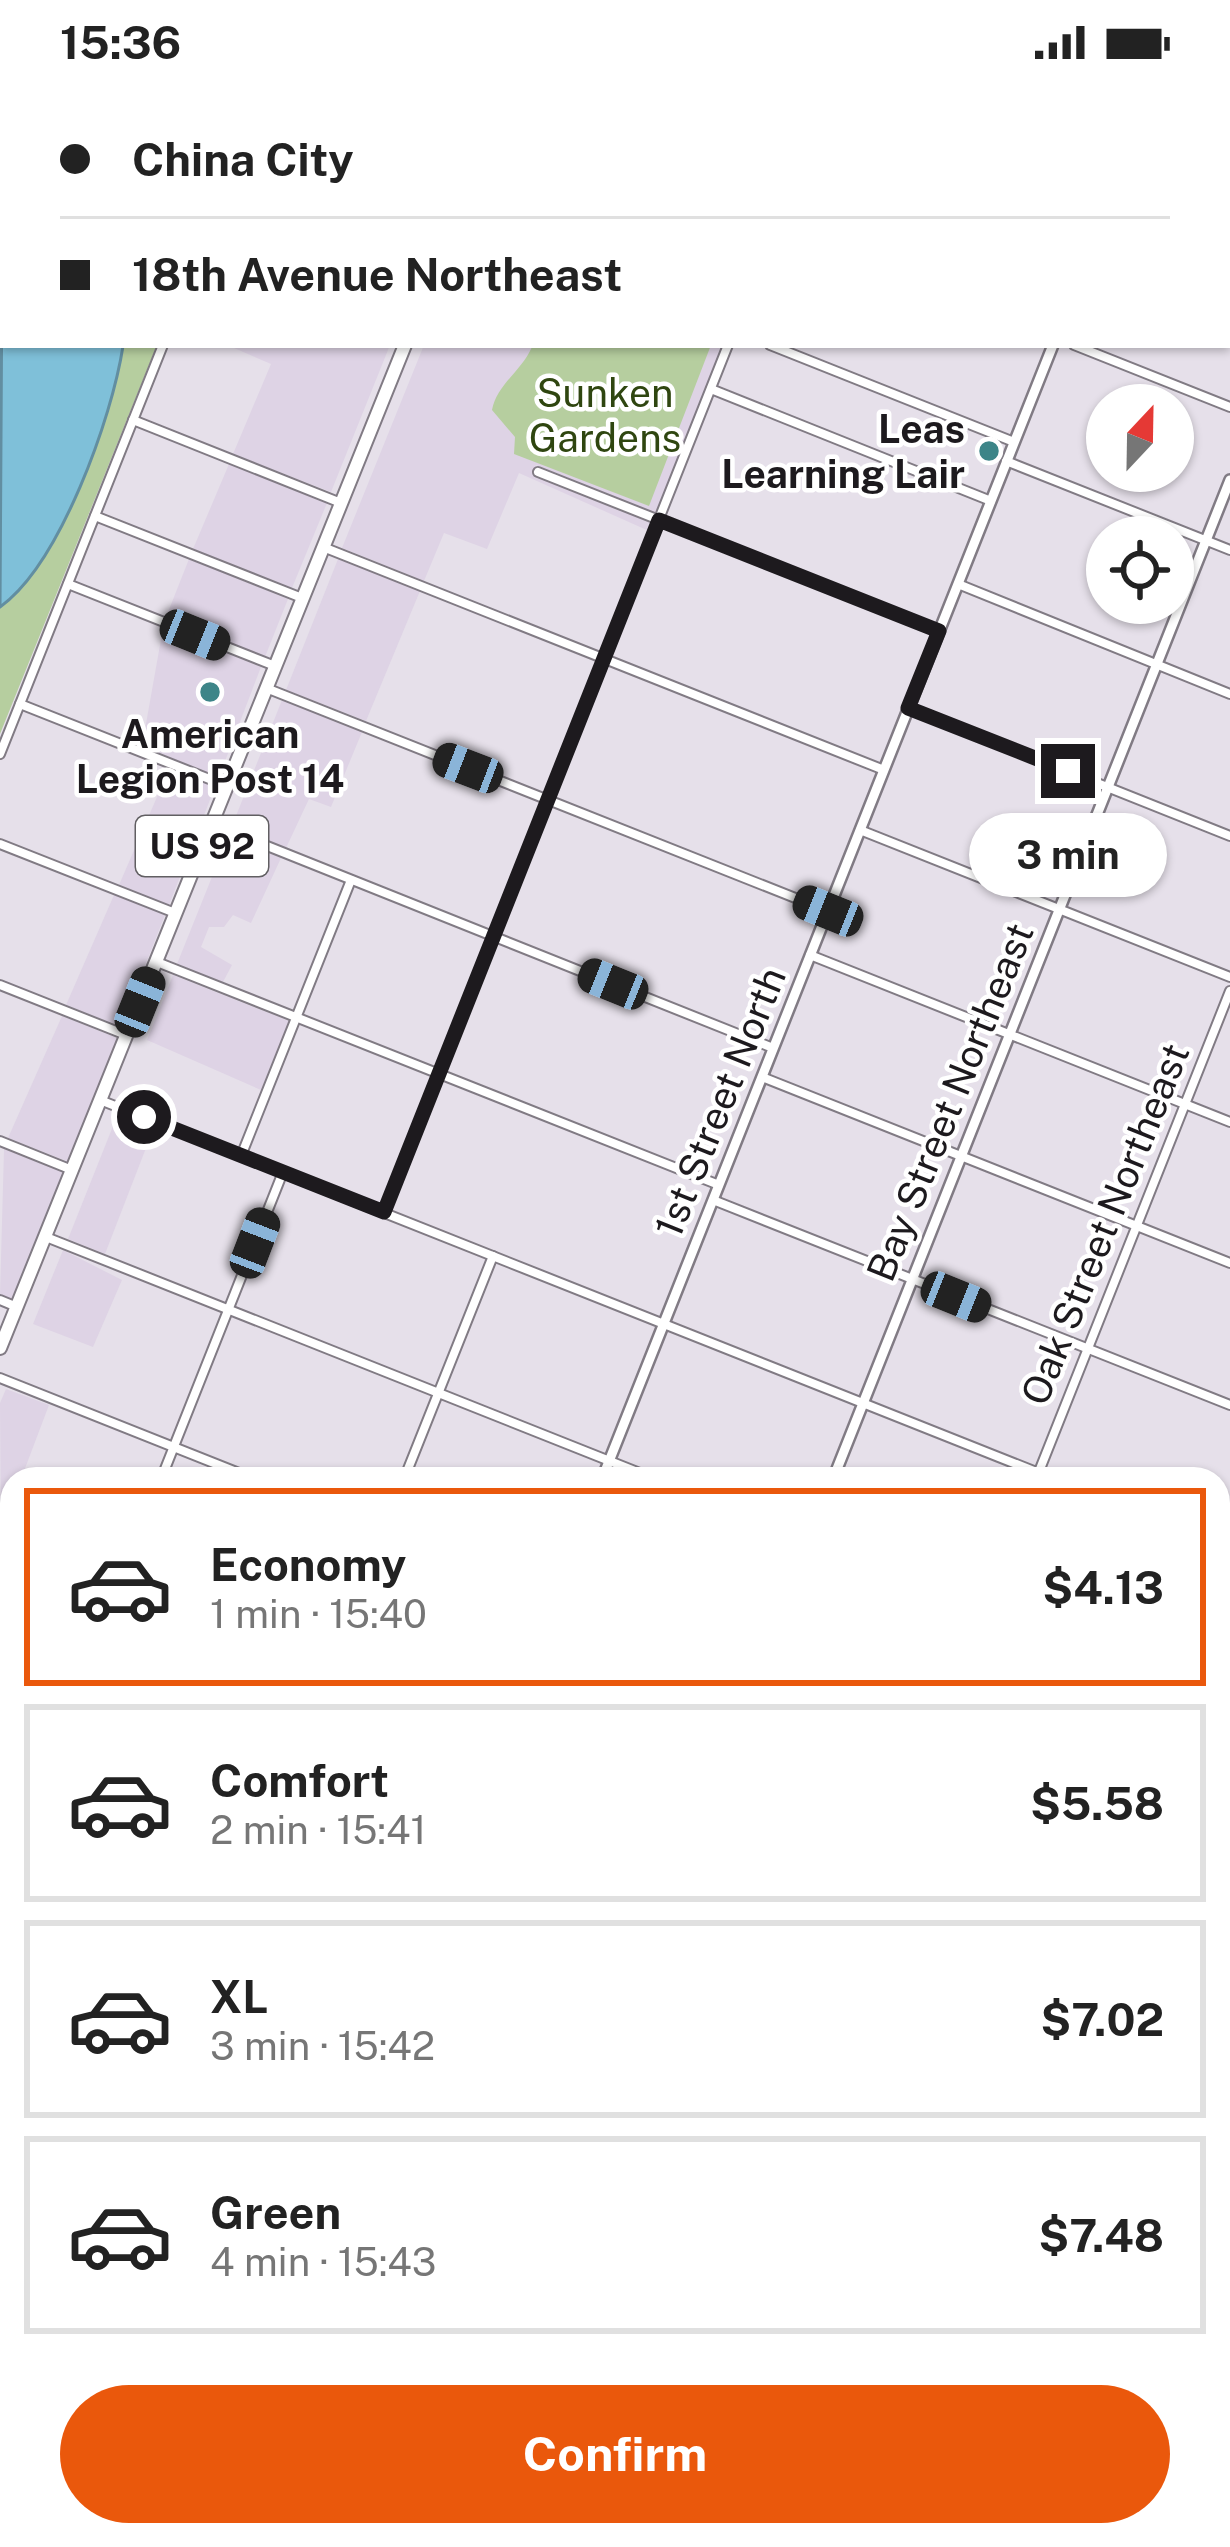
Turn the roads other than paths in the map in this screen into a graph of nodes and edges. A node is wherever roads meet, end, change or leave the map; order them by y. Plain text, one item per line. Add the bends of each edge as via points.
1 (162, 348) edge
2 (403, 348) edge
3 (727, 348) edge
4 (778, 348) edge
5 (1052, 348) edge
6 (1082, 348) edge
7 (711, 389) junction
8 (1230, 407) edge
9 (133, 420) junction
10 (1014, 442) junction
11 (1006, 461) junction
12 (538, 472) dead end
13 (1230, 480) edge
14 (991, 501) junction
15 (341, 503) junction
16 (95, 516) junction
17 (659, 520) junction
18 (1206, 541) junction
19 (323, 547) junction
20 (1230, 550) edge
21 (68, 584) junction
22 (958, 584) junction
23 (302, 598) junction
24 (939, 631) junction
25 (604, 659) junction
26 (1157, 664) junction
27 (275, 667) junction
28 (266, 688) junction
29 (1230, 694) edge
30 (20, 704) junction
31 (908, 708) junction
32 (0, 754) edge
33 (884, 770) junction
34 (227, 786) junction
35 (1108, 787) junction
36 (548, 800) junction
37 (211, 824) junction
38 (860, 830) junction
39 (1230, 836) edge
40 (0, 844) edge
41 (351, 880) junction
42 (1060, 909) junction
43 (828, 911) junction
44 (175, 913) junction
45 (493, 937) junction
46 (810, 955) junction
47 (156, 962) junction
48 (1230, 977) edge
49 (0, 985) edge
50 (1230, 991) edge
51 (296, 1017) junction
52 (1010, 1034) junction
53 (126, 1035) junction
54 (773, 1048) junction
55 (439, 1074) junction
56 (762, 1077) junction
57 (100, 1100) junction
58 (1185, 1104) junction
59 (1230, 1122) edge
60 (0, 1141) edge
61 (241, 1156) junction
62 (962, 1156) junction
63 (72, 1170) junction
64 (283, 1172) junction
65 (718, 1186) junction
66 (713, 1200) junction
67 (384, 1212) junction
68 (1137, 1226) junction
69 (45, 1237) junction
70 (493, 1256) junction
71 (1230, 1263) edge
72 (913, 1279) junction
73 (0, 1300) edge
74 (16, 1307) junction
75 (229, 1310) junction
76 (664, 1324) junction
77 (0, 1348) edge
78 (1088, 1349) junction
79 (0, 1378) edge
80 (439, 1393) junction
81 (863, 1403) junction
82 (1230, 1405) edge
83 (174, 1447) junction
84 (609, 1461) junction
85 (166, 1467) edge
86 (224, 1467) edge
87 (409, 1467) edge
88 (607, 1467) edge
89 (624, 1467) edge
90 (838, 1467) edge
91 (1016, 1467) edge
92 (1041, 1467) edge

1 - 9 street
2 - 15 main road, US 92
3 - 7 street
4 - 10 street
5 - 10 street, 1st Street North
6 - 8 street
7 - 14 street
7 - 17 street
9 - 15 street
9 - 16 street
10 - 11 street, 1st Street North
11 - 14 street, 1st Street North
11 - 18 street
12 - 17 street
13 - 18 street, Bay Street Northeast
14 - 22 street, 1st Street North
15 - 19 main road, US 92
16 - 21 street
16 - 23 street
17 - 24 street
17 - 25 street
18 - 20 street
18 - 26 street, Bay Street Northeast
19 - 23 main road, US 92
19 - 25 street
21 - 27 street
21 - 30 street
22 - 24 street, 1st Street North
22 - 26 street
23 - 27 main road, US 92
24 - 31 street, 1st Street North
25 - 33 street
25 - 36 street
26 - 29 street
26 - 35 street, Bay Street Northeast
27 - 28 main road, US 92
28 - 34 main road, US 92
28 - 36 street
30 - 32 street
30 - 34 street
31 - 33 street, 1st Street North
31 - 35 street
33 - 38 street, 1st Street North
34 - 37 main road, US 92
35 - 39 street
35 - 42 street, Bay Street Northeast
36 - 43 street
36 - 45 street
37 - 41 street
37 - 44 main road, US 92
38 - 42 street
38 - 43 street, 1st Street North
40 - 44 street
41 - 45 street
41 - 51 street
42 - 48 street
42 - 52 street, Bay Street Northeast
43 - 46 street, 1st Street North
44 - 47 main road, US 92
45 - 54 street
45 - 55 street
46 - 52 street
46 - 54 street, 1st Street North
47 - 51 street
47 - 53 main road, US 92
49 - 53 street
50 - 58 street, Oak Street Northeast
51 - 55 street
51 - 61 street
52 - 58 street
52 - 62 street, Bay Street Northeast
53 - 57 main road, US 92
54 - 56 street, 1st Street North
55 - 65 street
55 - 67 street
56 - 62 street
56 - 65 street, 1st Street North
57 - 61 street
57 - 63 main road, US 92
58 - 59 street
58 - 68 street, Oak Street Northeast
60 - 63 street
61 - 64 street
62 - 68 street
62 - 72 street, Bay Street Northeast
63 - 69 main road, US 92
64 - 67 street
64 - 75 street
65 - 66 street, 1st Street North
66 - 72 street
66 - 76 street, 1st Street North
67 - 70 street
68 - 71 street
68 - 78 street, Oak Street Northeast
69 - 74 main road, US 92
69 - 75 street
70 - 76 street
70 - 80 street
72 - 78 street
72 - 81 street, Bay Street Northeast
73 - 74 street
74 - 77 main road, US 92
75 - 80 street
75 - 83 street
76 - 81 street
76 - 84 street, 1st Street North
78 - 82 street
78 - 92 street, Oak Street Northeast
79 - 83 street
80 - 84 street
80 - 87 street
81 - 90 street, Bay Street Northeast
81 - 91 street
83 - 85 street
83 - 86 street
84 - 88 street, 1st Street North
84 - 89 street

